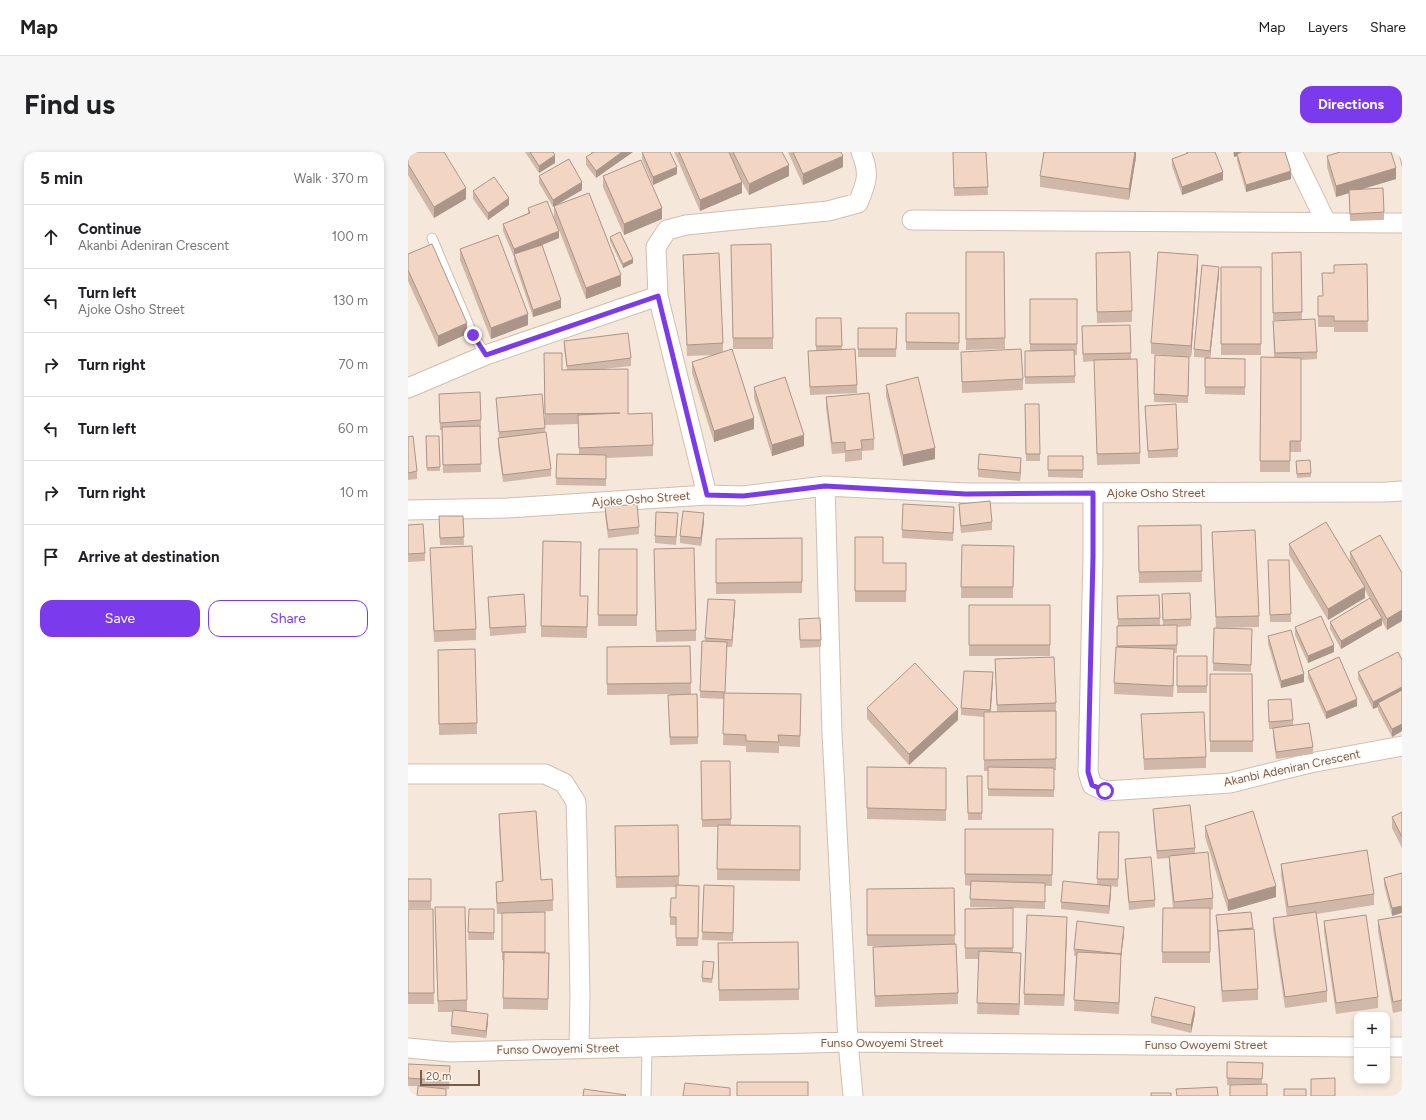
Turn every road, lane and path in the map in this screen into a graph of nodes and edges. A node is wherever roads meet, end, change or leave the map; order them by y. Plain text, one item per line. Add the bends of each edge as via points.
1 (861, 152) edge
2 (1292, 152) edge
3 (912, 220) dead end
4 (1326, 222) junction
5 (1402, 223) edge
6 (432, 238) dead end
7 (658, 296) junction
8 (486, 355) junction
9 (408, 388) edge
10 (825, 486) junction
11 (1402, 491) edge
12 (1093, 493) junction
13 (707, 495) junction
14 (408, 510) edge
15 (1402, 746) edge
16 (408, 774) edge
17 (848, 1042) junction
18 (1354, 1047) edge
19 (1390, 1047) edge
20 (1402, 1047) edge
21 (408, 1048) edge
22 (579, 1048) junction
23 (647, 1048) junction
24 (646, 1096) edge
25 (853, 1096) edge

1 - 7 street via 866,164 866,183 858,202 828,211 686,224 667,230 656,247
2 - 4 street
3 - 4 street
4 - 5 street
6 - 8 lane via 473,335
7 - 8 street
7 - 13 street
8 - 9 street
10 - 12 street, Ajoke Osho Street via 966,494
10 - 13 street, Ajoke Osho Street via 743,496
10 - 17 street via 832,733
11 - 12 street, Ajoke Osho Street
12 - 15 street, Akanbi Adeniran Crescent via 1088,772 1092,785 1105,791 1230,783 1310,763
13 - 14 street, Ajoke Osho Street via 508,508
16 - 22 street via 545,774 564,784 576,802
17 - 18 street, Funso Owoyemi Street
17 - 23 street, Funso Owoyemi Street
17 - 25 street
19 - 20 street
21 - 22 street, Funso Owoyemi Street via 450,1052
22 - 23 street, Funso Owoyemi Street
23 - 24 lane

